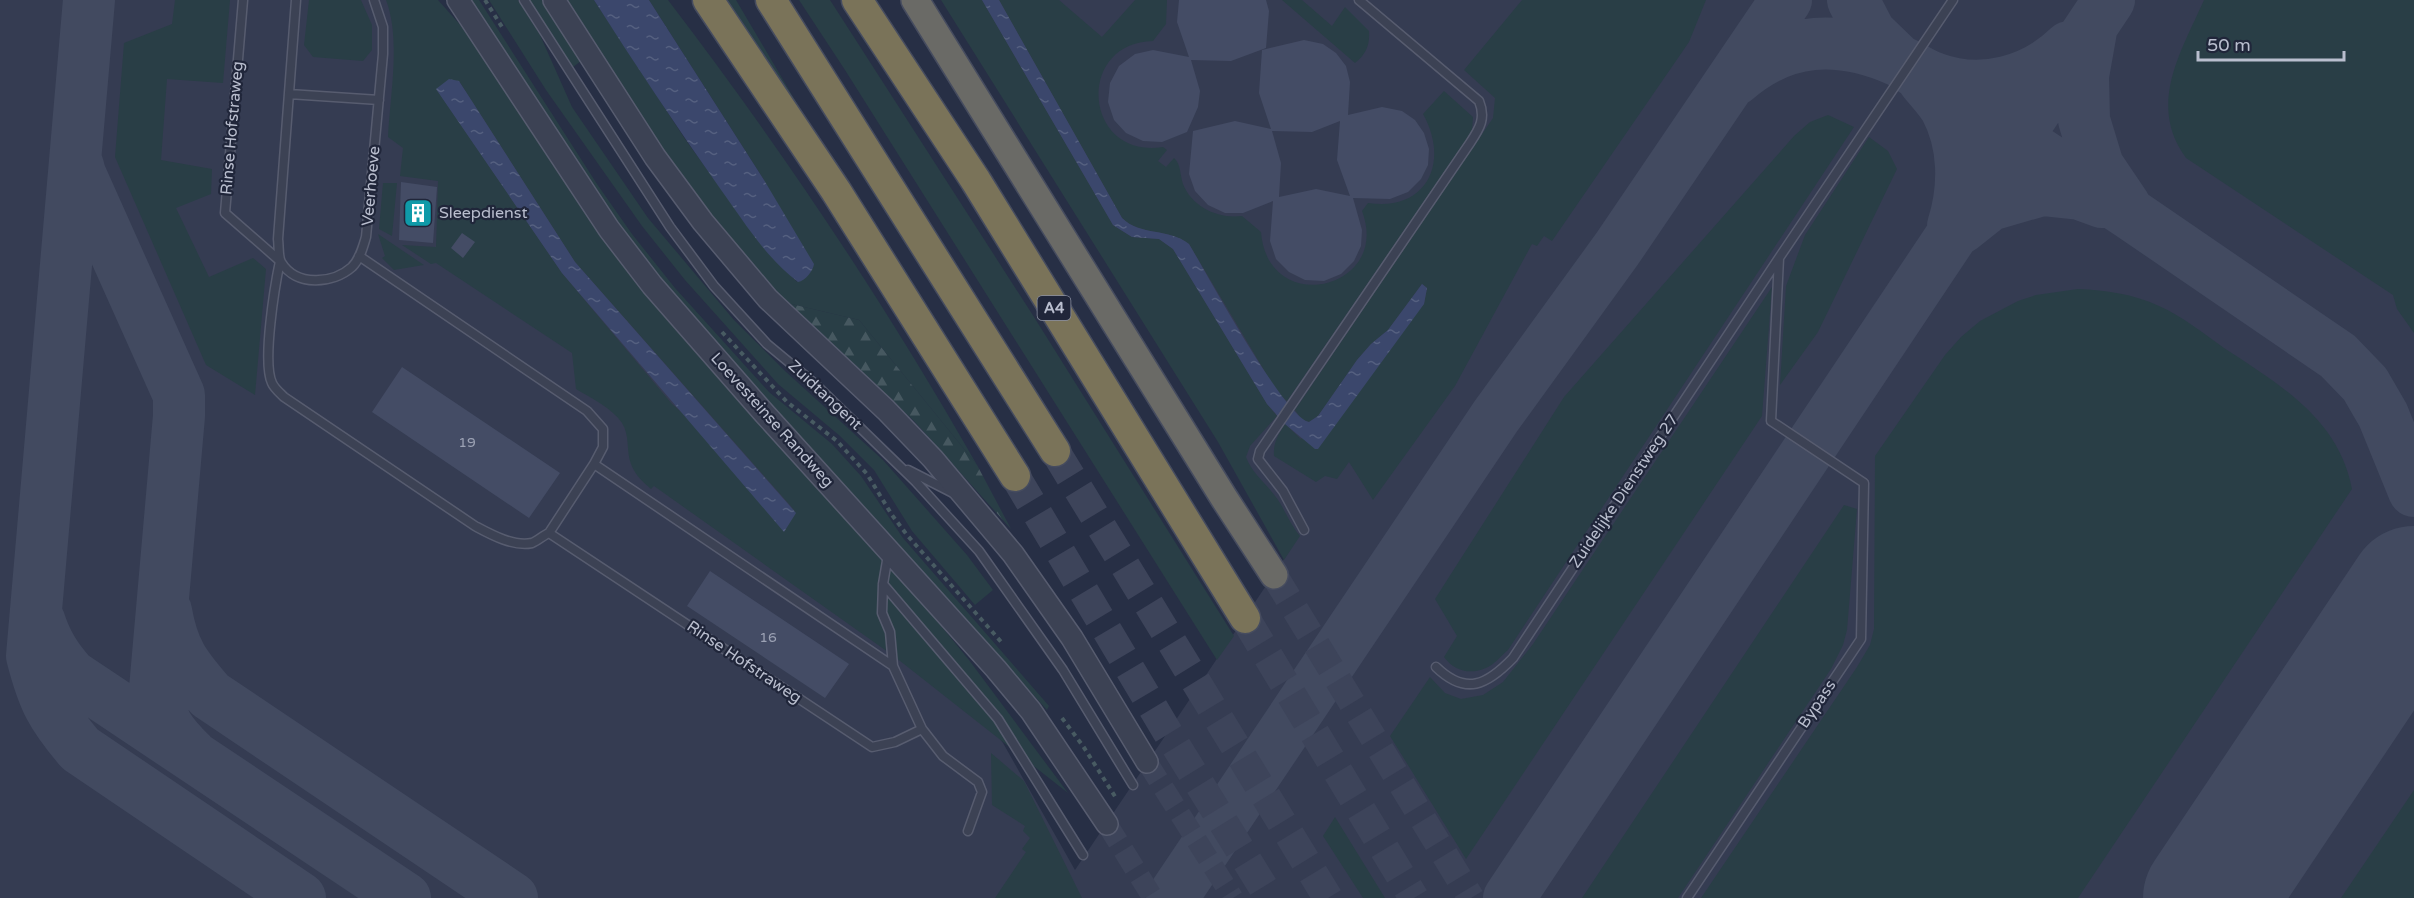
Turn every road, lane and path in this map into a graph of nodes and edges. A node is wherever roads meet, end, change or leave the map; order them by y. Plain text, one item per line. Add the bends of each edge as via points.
1 (243, 0) edge
2 (296, 0) edge
3 (374, 0) edge
4 (524, 0) edge
5 (554, 0) edge
6 (708, 0) edge
7 (771, 0) edge
8 (915, 0) edge
9 (1359, 0) edge
10 (1953, 0) edge
11 (457, 1) edge
12 (858, 1) edge
13 (289, 94) junction
14 (379, 100) junction
15 (359, 256) junction
16 (1779, 258) junction
17 (280, 261) junction
18 (718, 327) dead end
19 (1055, 451) tunnel mouth
20 (594, 464) junction
21 (899, 466) junction
22 (1015, 476) tunnel mouth
23 (969, 501) junction
24 (1304, 530) dead end
25 (549, 532) junction
26 (889, 549) junction
27 (1274, 575) tunnel mouth
28 (883, 584) junction
29 (1245, 618) tunnel mouth
30 (1004, 645) dead end
31 (893, 666) junction
32 (1436, 668) dead end
33 (1060, 715) dead end
34 (922, 729) junction
35 (1148, 762) tunnel mouth
36 (1132, 785) dead end
37 (1120, 804) dead end
38 (1107, 824) tunnel mouth
39 (968, 831) dead end
40 (1083, 855) dead end
41 (1687, 898) edge

1 - 17 lane, Rinse Hofstraweg via 225,213
2 - 13 lane
3 - 14 lane, Veerhoeve via 383,27
4 - 21 lane, Zuidtangent via 670,227 714,286 767,344
5 - 23 street via 655,157 703,222 768,299 886,410
6 - 22 highway via 836,191
7 - 19 highway
8 - 27 highway, A4
9 - 24 lane via 1479,101 1484,112 1481,126 1470,143 1258,459
10 - 16 lane, Zuidelijke Dienstweg 27
11 - 26 street, Loevesteinse Randweg via 609,229 652,285
12 - 29 highway, A4 via 976,182
13 - 14 lane
13 - 17 lane via 278,239
14 - 15 lane, Veerhoeve via 366,237
15 - 17 lane via 337,276 320,281 304,280
15 - 20 lane via 587,411 603,429 603,447
16 - 32 lane, Zuidelijke Dienstweg 27 via 1513,658 1499,673 1479,684 1454,682
16 - 41 lane, Bypass via 1771,421 1864,483 1861,639
17 - 25 lane via 268,367 272,383 284,397 492,535 532,543
18 - 30 path, Loevesteinse Randweg via 787,402 844,449 867,474 907,535
20 - 25 lane
20 - 31 lane
21 - 23 lane
21 - 36 lane, Zuidtangent via 979,551 1063,670
23 - 35 street via 1014,554 1072,638
25 - 34 lane, Rinse Hofstraweg via 872,747 896,742
26 - 28 lane
26 - 38 street, Loevesteinse Randweg via 1031,711
28 - 31 lane via 882,613 890,632
28 - 40 lane via 998,719
31 - 34 lane
33 - 37 path
34 - 39 lane via 943,756 978,782 982,792

